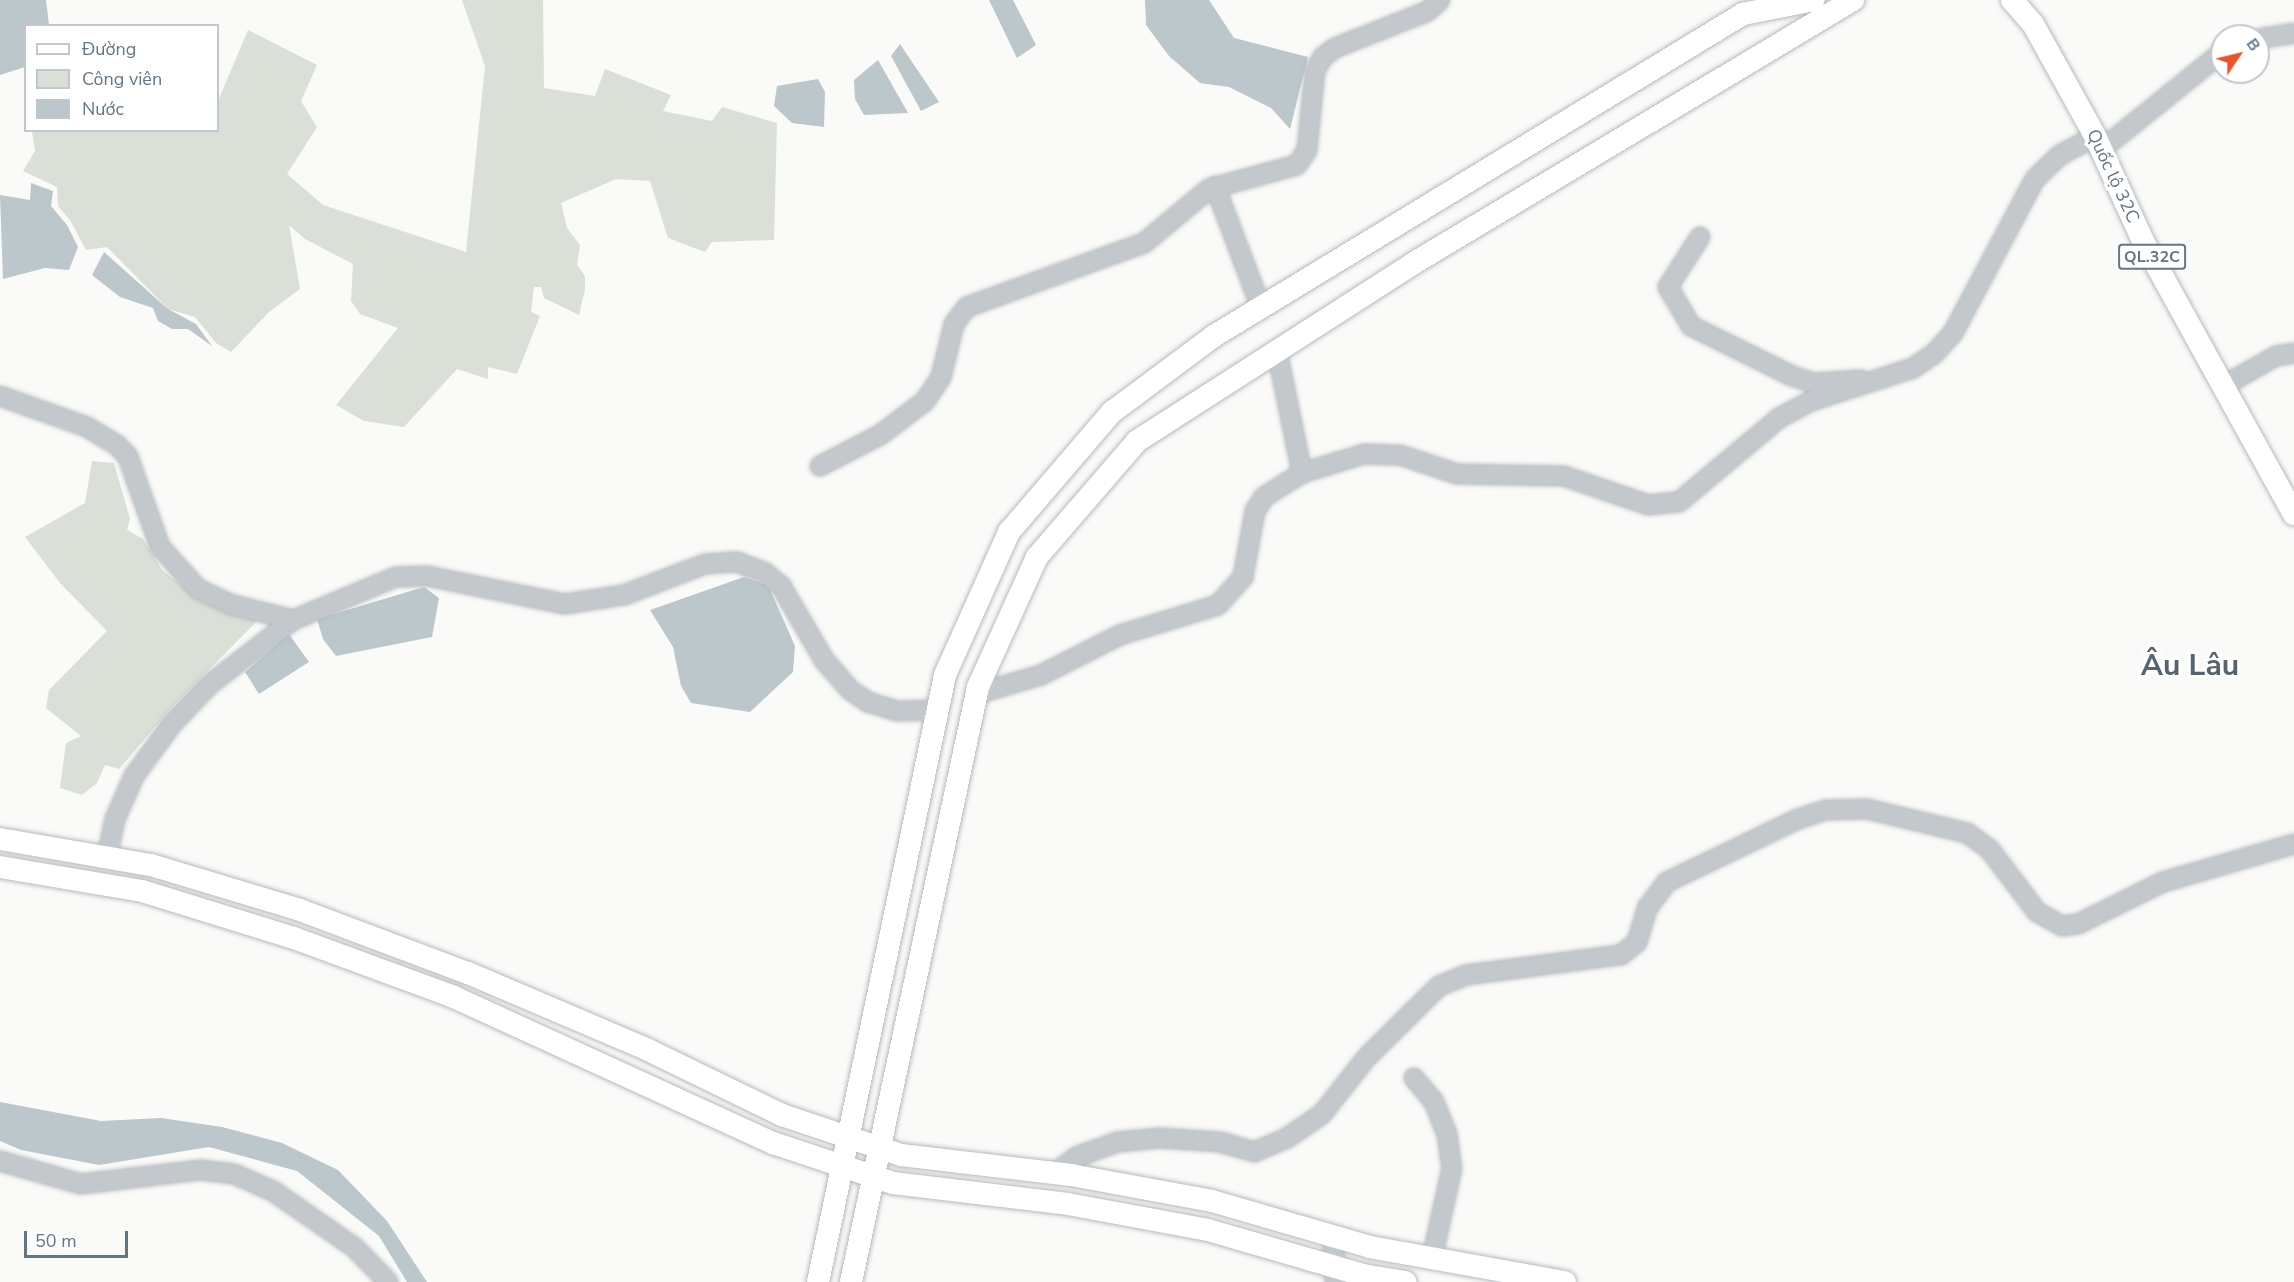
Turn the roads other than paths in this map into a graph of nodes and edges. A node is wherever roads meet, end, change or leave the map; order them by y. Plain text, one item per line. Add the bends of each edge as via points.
1 (1440, 0) edge
2 (1814, 0) edge
3 (1853, 0) edge
4 (2013, 0) edge
5 (2294, 33) edge
6 (2270, 37) edge
7 (2210, 61) edge
8 (2099, 143) junction
9 (1215, 186) junction
10 (1700, 237) dead end
11 (1261, 308) junction
12 (1277, 351) junction
13 (2294, 353) edge
14 (1875, 380) junction
15 (2223, 386) junction
16 (0, 396) edge
17 (820, 466) dead end
18 (1302, 472) junction
19 (2294, 514) edge
20 (293, 620) junction
21 (976, 694) junction
22 (938, 710) junction
23 (0, 838) edge
24 (2294, 844) edge
25 (107, 857) junction
26 (0, 867) edge
27 (1414, 1078) dead end
28 (848, 1136) junction
29 (877, 1147) junction
30 (0, 1161) edge
31 (842, 1167) junction
32 (1055, 1173) junction
33 (874, 1176) junction
34 (1333, 1236) junction
35 (1432, 1258) junction
36 (1335, 1274) edge
37 (388, 1282) edge
38 (818, 1282) edge
39 (851, 1282) edge
40 (1405, 1282) edge
41 (1565, 1282) edge

1 - 9 street via 1428,11 1335,48 1323,57 1315,70 1307,150 1297,165
2 - 11 main road via 1743,14
3 - 12 main road via 1414,263
4 - 8 main road, Quốc lộ 32C / QL.32C via 2033,24
5 - 6 street
7 - 8 street
8 - 14 street via 2060,155 2035,179 1945,344 1913,368
8 - 15 main road, Quốc lộ 32C / QL.32C via 2143,241
9 - 11 street
9 - 17 street via 1197,196 1167,227 1144,243 967,307 954,324 941,377 925,401 880,435
10 - 14 street via 1668,287 1691,326 1814,383
11 - 22 main road via 1214,336 1112,412 1009,532 945,675
12 - 18 street
12 - 21 main road via 1137,441 1037,557
13 - 15 street via 2276,356
14 - 18 street via 1811,401 1779,418 1687,497 1670,505 1648,505 1564,476 1457,474 1389,453 1364,454
15 - 19 main road, Quốc lộ 32C / QL.32C
16 - 20 street via 87,427 117,445 128,457 160,547 198,589 233,605
18 - 21 street via 1257,506 1243,577 1218,604 1120,635 1041,675
20 - 22 street via 396,577 427,576 545,603 574,604 624,595 705,564 737,562 765,573 781,586 824,660 850,690 868,702 897,711
20 - 25 street via 209,684 172,724 134,776 115,819
21 - 29 main road
22 - 28 main road
23 - 25 main road
24 - 32 street via 2163,882 2079,924 2062,926 2037,912 1990,850 1967,833 1867,809 1826,810 1798,819 1667,882 1648,907 1637,942 1621,955 1466,975 1439,986 1367,1057 1322,1114 1287,1138 1254,1152 1220,1142 1160,1138 1119,1142 1076,1157
25 - 28 main road via 151,865 300,910 457,968 646,1049 783,1114
26 - 31 main road via 142,891 294,938 454,997 773,1143
27 - 35 street via 1434,1102 1447,1134 1452,1168
28 - 29 main road
28 - 31 main road
29 - 32 main road via 901,1155
29 - 33 main road
30 - 37 street via 81,1184 201,1170 234,1174 273,1191 354,1247
31 - 33 main road
31 - 38 main road
32 - 34 main road via 1212,1201
33 - 36 main road via 893,1183 1068,1204 1208,1230
33 - 39 main road
34 - 35 main road
34 - 36 street
35 - 41 main road
36 - 40 main road

